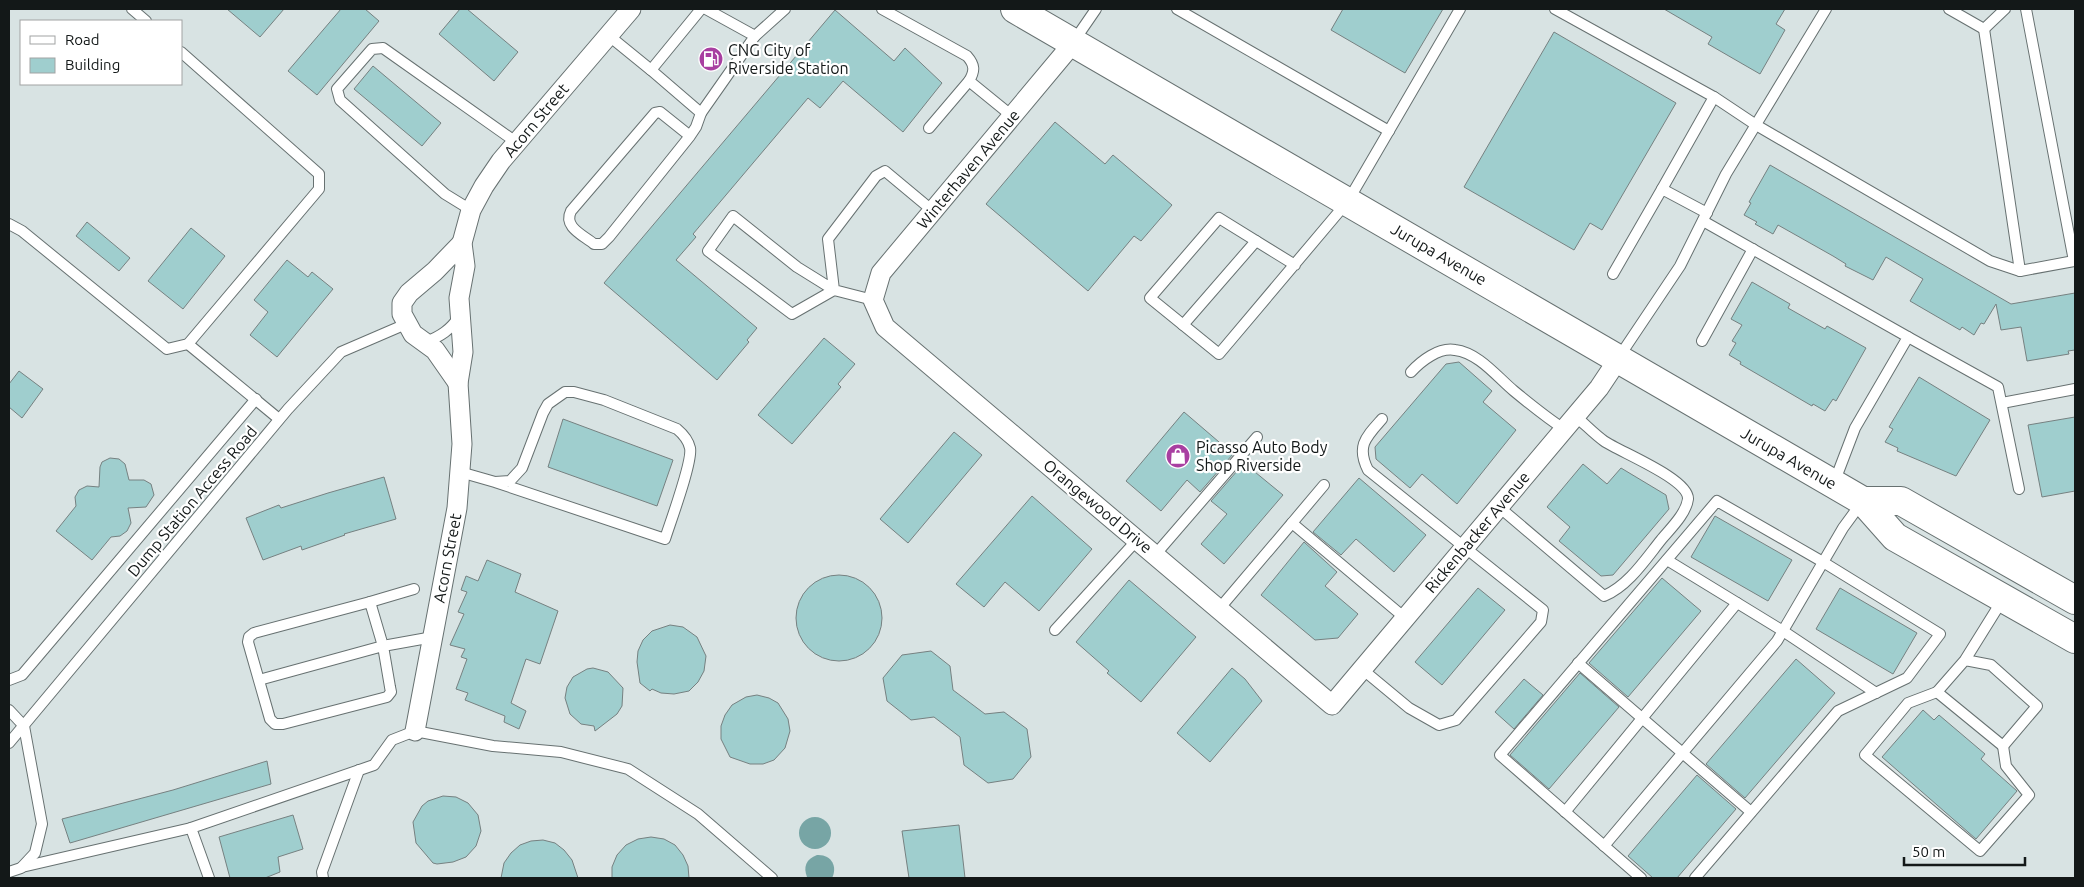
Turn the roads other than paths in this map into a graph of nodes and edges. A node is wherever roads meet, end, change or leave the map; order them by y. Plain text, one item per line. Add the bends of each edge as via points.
1 (132, 9) edge
2 (630, 9) edge
3 (701, 9) edge
4 (706, 9) edge
5 (785, 9) edge
6 (882, 9) edge
7 (1015, 9) edge
8 (1096, 9) edge
9 (1178, 9) edge
10 (1460, 9) edge
11 (1556, 9) edge
12 (1826, 9) edge
13 (1949, 9) edge
14 (2006, 9) edge
15 (2026, 9) edge
16 (145, 20) edge
17 (1984, 29) junction
18 (608, 35) junction
19 (756, 36) junction
20 (1074, 42) junction
21 (182, 53) edge
22 (651, 70) junction
23 (969, 81) junction
24 (1714, 97) junction
25 (701, 113) junction
26 (1012, 116) junction
27 (1756, 125) junction
28 (929, 128) dead end
29 (1389, 130) junction
30 (690, 136) junction
31 (516, 142) junction
32 (1662, 189) junction
33 (1348, 201) junction
34 (471, 210) junction
35 (933, 210) junction
36 (1705, 217) junction
37 (9, 224) edge
38 (1256, 241) junction
39 (462, 243) junction
40 (1753, 248) junction
41 (1295, 265) junction
42 (2020, 271) junction
43 (1613, 274) dead end
44 (834, 290) junction
45 (874, 300) junction
46 (459, 317) junction
47 (406, 324) junction
48 (1183, 325) junction
49 (1908, 337) junction
50 (1702, 341) dead end
51 (426, 342) junction
52 (188, 344) junction
53 (1619, 358) junction
54 (1411, 372) dead end
55 (458, 382) junction
56 (2075, 389) edge
57 (256, 399) junction
58 (2002, 403) junction
59 (279, 419) junction
60 (1382, 419) dead end
61 (1570, 422) junction
62 (1257, 437) dead end
63 (460, 472) junction
64 (495, 482) junction
65 (1833, 484) junction
66 (1324, 485) dead end
67 (2019, 490) dead end
68 (1863, 501) junction
69 (1499, 506) junction
70 (1292, 522) junction
71 (1137, 540) junction
72 (1464, 548) junction
73 (1155, 555) junction
74 (1667, 560) junction
75 (1823, 562) junction
76 (414, 589) dead end
77 (2003, 598) junction
78 (2075, 600) edge
79 (370, 602) junction
80 (1737, 603) junction
81 (1219, 609) junction
82 (1404, 618) junction
83 (1055, 630) dead end
84 (1783, 631) junction
85 (433, 637) junction
86 (2075, 639) edge
87 (383, 646) junction
88 (1964, 660) junction
89 (1578, 663) junction
90 (1362, 669) junction
91 (9, 680) edge
92 (259, 680) junction
93 (1937, 692) junction
94 (1876, 693) junction
95 (1332, 705) joint
96 (9, 710) edge
97 (1644, 718) junction
98 (24, 726) junction
99 (415, 731) junction
100 (9, 743) edge
101 (2003, 746) junction
102 (1683, 752) junction
103 (359, 770) junction
104 (1565, 812) junction
105 (1751, 812) junction
106 (191, 828) junction
107 (1604, 846) junction
108 (21, 868) junction
109 (9, 872) edge
110 (209, 878) edge
111 (323, 878) edge
112 (772, 878) edge
113 (1641, 878) edge
114 (1695, 878) edge

1 - 16 lane
2 - 18 street, Acorn Street
3 - 22 lane
4 - 19 lane
5 - 19 lane
6 - 23 lane via 967,56 973,64 974,73
7 - 20 main road, Jurupa Avenue
8 - 20 lane
9 - 29 lane
10 - 29 lane
11 - 24 lane
12 - 27 lane
13 - 17 lane
14 - 17 lane
15 - 42 lane via 2074,261
17 - 42 lane
18 - 22 lane
18 - 31 street, Acorn Street
19 - 25 lane
20 - 26 street, Winterhaven Avenue
20 - 33 main road, Jurupa Avenue
21 - 52 lane via 319,174 318,189
22 - 25 lane
23 - 26 lane
23 - 28 lane
24 - 27 lane
24 - 32 lane
25 - 30 lane
26 - 35 street, Winterhaven Avenue
27 - 36 lane
27 - 42 lane via 1990,261
29 - 33 lane
30 - 30 lane via 660,112 655,113 571,211 567,218 569,224 594,244 602,244
31 - 34 street, Acorn Street
31 - 34 lane via 383,48 372,50 337,89 340,100 446,194
32 - 36 lane
32 - 43 lane
33 - 41 lane
33 - 53 main road, Jurupa Avenue
34 - 39 street, Acorn Street
35 - 44 lane via 885,170 876,176 828,239
35 - 45 street, Winterhaven Avenue via 881,273
36 - 40 lane
36 - 53 lane via 1680,266
37 - 52 lane via 22,231 166,349
38 - 41 lane
38 - 48 lane
38 - 48 lane via 1219,218 1150,298
39 - 46 street, Acorn Street via 465,266
39 - 47 street, Acorn Street via 402,303
40 - 49 lane
40 - 50 lane
41 - 48 lane via 1219,354
44 - 44 lane via 797,267 733,216 708,251 792,314
44 - 45 lane
45 - 71 street, Orangewood Drive via 885,327
46 - 51 lane via 450,329
46 - 55 street, Acorn Street via 463,352
47 - 51 street via 413,334
47 - 59 lane, Dump Station Access Road via 341,352
49 - 58 lane via 1998,387
49 - 65 lane via 1856,428
51 - 55 street
52 - 57 lane
53 - 61 street, Rickenbacker Avenue
53 - 65 main road, Jurupa Avenue
54 - 61 lane via 1425,359 1454,349 1473,356 1514,391
55 - 63 street, Acorn Street via 462,444
56 - 58 lane
57 - 59 lane
57 - 91 lane via 22,675
58 - 67 lane
59 - 98 lane, Dump Station Access Road
60 - 72 lane via 1365,438 1363,456 1368,470
61 - 69 street, Rickenbacker Avenue
61 - 69 lane via 1674,480 1686,491 1688,499 1679,519 1617,591 1604,596
62 - 73 lane
63 - 64 lane
63 - 85 street, Acorn Street via 457,508
64 - 64 lane via 510,481 522,468 542,413 548,404 565,392 604,400 677,428 691,450 665,539
65 - 68 main road, Jurupa Avenue
66 - 70 lane
68 - 75 lane
68 - 77 main road, Jurupa Avenue via 1895,537
68 - 78 main road, Jurupa Avenue via 1901,501
69 - 72 street, Rickenbacker Avenue
70 - 81 lane
70 - 82 lane
71 - 73 street, Orangewood Drive
71 - 83 lane
72 - 82 street, Rickenbacker Avenue
72 - 90 lane via 1543,610 1541,622 1456,720 1438,725 1409,708
73 - 81 street, Orangewood Drive
74 - 75 lane via 1717,501
74 - 80 lane
74 - 89 lane
75 - 84 lane
75 - 94 lane via 1940,634 1906,678
76 - 79 lane
77 - 86 main road, Jurupa Avenue
77 - 88 lane
79 - 87 lane
79 - 92 lane via 254,633 248,642
80 - 84 lane
80 - 97 lane
81 - 95 street, Orangewood Drive
82 - 90 street, Rickenbacker Avenue
84 - 94 lane
84 - 102 lane
85 - 87 lane
85 - 99 street, Acorn Street
87 - 92 lane
87 - 92 lane via 391,692 387,697 275,724 270,719
88 - 93 lane
88 - 101 lane via 1991,665 2037,706
89 - 97 lane
89 - 104 lane via 1500,755
90 - 95 street, Rickenbacker Avenue
93 - 101 lane
93 - 101 lane via 1908,703 1865,755 1980,851 2029,795 2006,766
94 - 105 lane via 1838,711
96 - 98 lane
97 - 102 lane
97 - 104 lane
98 - 100 lane, Dump Station Access Road
98 - 108 lane via 42,824 35,853
99 - 103 lane via 392,740 374,765
99 - 112 lane via 494,746 561,752 628,769 698,814
102 - 105 lane
102 - 107 lane
103 - 106 lane
103 - 111 lane via 322,872
104 - 107 lane
105 - 114 lane
106 - 108 lane
106 - 110 lane
107 - 113 lane
108 - 109 lane

